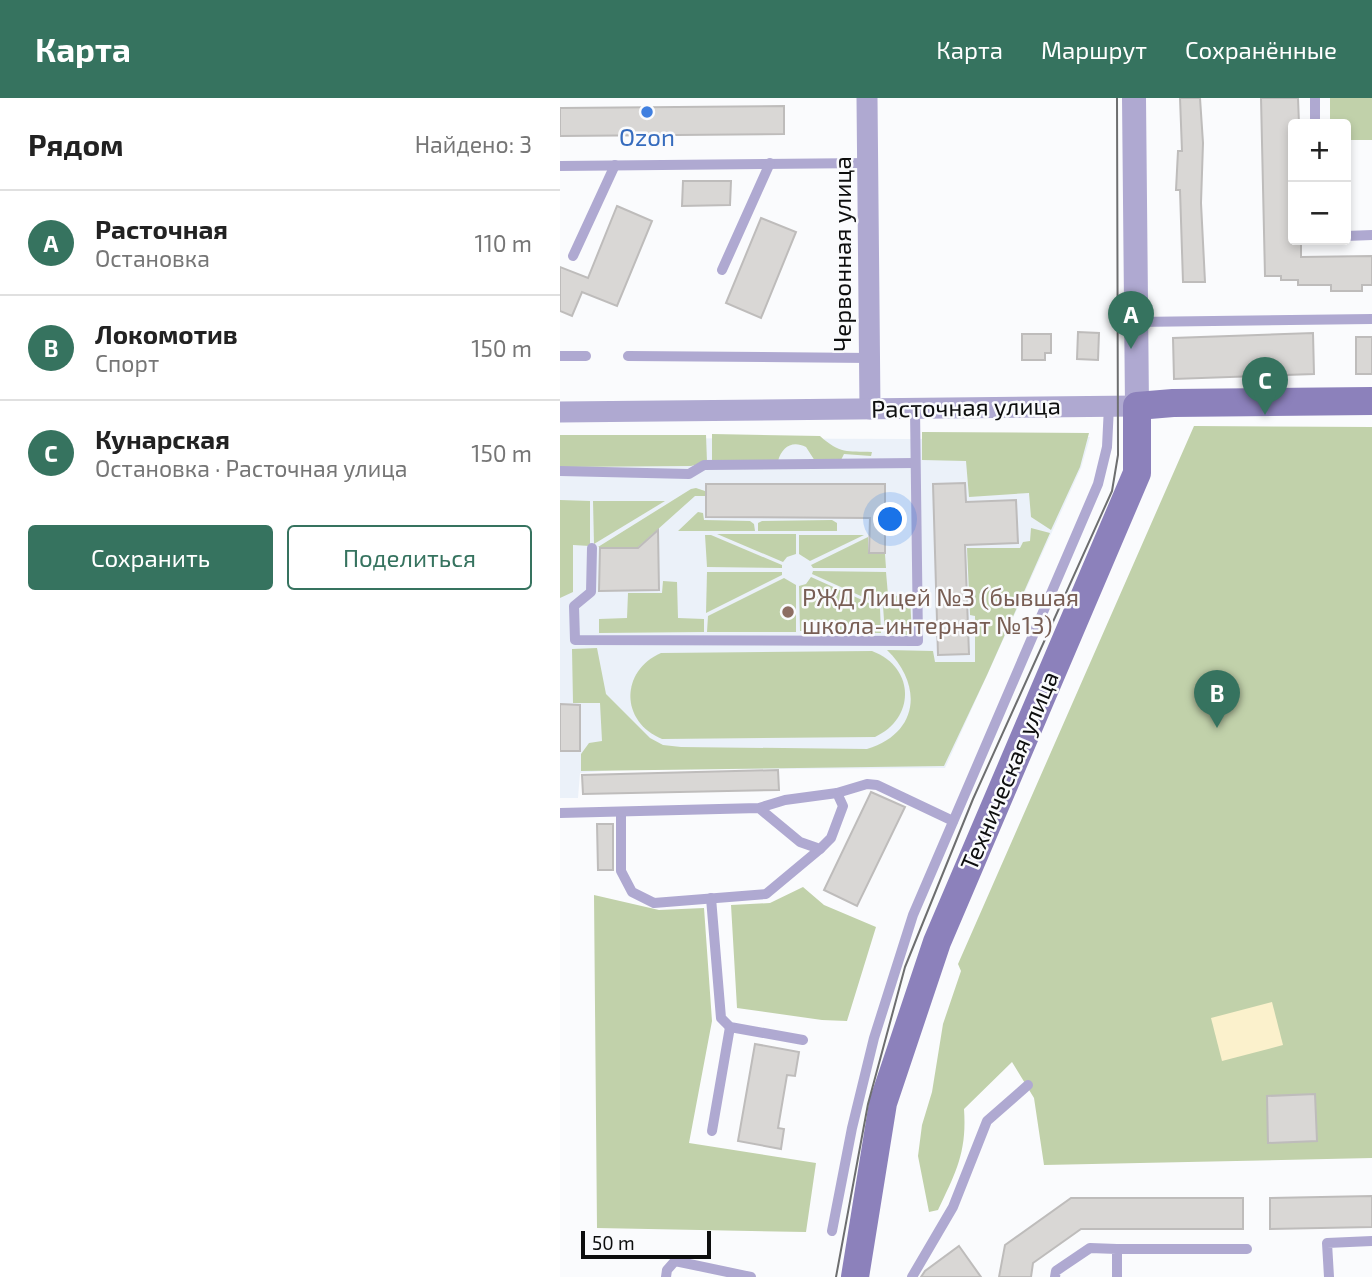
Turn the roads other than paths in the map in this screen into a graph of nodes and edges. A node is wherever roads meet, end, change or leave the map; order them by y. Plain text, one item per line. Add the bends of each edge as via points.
1 (867, 98) edge
2 (1134, 98) edge
3 (1315, 98) edge
4 (1315, 119) edge
5 (770, 163) junction
6 (869, 163) junction
7 (615, 165) junction
8 (560, 166) edge
9 (1372, 235) edge
10 (1351, 236) edge
11 (573, 256) dead end
12 (722, 270) dead end
13 (1372, 319) edge
14 (1135, 323) junction
15 (560, 356) edge
16 (586, 356) dead end
17 (628, 356) dead end
18 (870, 358) junction
19 (1372, 401) edge
20 (1109, 406) junction
21 (1137, 406) junction
22 (870, 409) junction
23 (915, 409) junction
24 (560, 412) edge
25 (915, 463) junction
26 (560, 471) edge
27 (592, 548) dead end
28 (837, 793) junction
29 (759, 808) junction
30 (621, 812) junction
31 (560, 813) edge
32 (953, 821) junction
33 (820, 849) junction
34 (711, 898) junction
35 (730, 1027) junction
36 (803, 1040) dead end
37 (1028, 1085) dead end
38 (712, 1131) dead end
39 (832, 1231) dead end
40 (1372, 1241) edge
41 (1117, 1249) junction
42 (1247, 1249) dead end
43 (706, 1272) edge
44 (666, 1277) edge
45 (751, 1277) edge
46 (855, 1277) edge
47 (912, 1277) edge
48 (1055, 1277) edge
49 (1117, 1277) edge
50 (1329, 1277) edge

1 - 6 street, Червонная улица
2 - 14 street, Техническая улица
3 - 4 lane
5 - 6 lane
5 - 7 lane
5 - 12 lane
6 - 18 street, Червонная улица
7 - 8 lane
7 - 11 lane
9 - 10 lane
13 - 14 lane
14 - 21 street, Техническая улица
15 - 16 lane
17 - 18 lane
18 - 22 street, Червонная улица
19 - 21 main road, Расточная улица
20 - 21 street, Расточная улица
20 - 23 street, Расточная улица
20 - 32 lane via 1107,447 1098,484
21 - 46 main road, Техническая улица via 1138,473 937,943 883,1103
22 - 23 street, Расточная улица
22 - 24 street, Расточная улица
23 - 25 lane
25 - 26 lane via 704,465 689,474
25 - 27 lane via 918,641 575,640 574,606 591,592
28 - 29 lane
28 - 32 lane via 877,785
28 - 33 lane via 843,806 831,838
29 - 30 lane
29 - 33 lane via 800,842
30 - 31 lane
30 - 34 lane via 621,871 632,892 654,903
32 - 39 lane via 913,915 874,1038
33 - 34 lane via 766,894
34 - 35 lane via 721,1018
35 - 36 lane
35 - 38 lane
37 - 47 lane via 987,1121 953,1207
40 - 50 lane via 1328,1243
41 - 42 lane
41 - 48 lane via 1090,1248 1056,1271
41 - 49 lane
43 - 44 lane via 676,1261
43 - 45 lane

